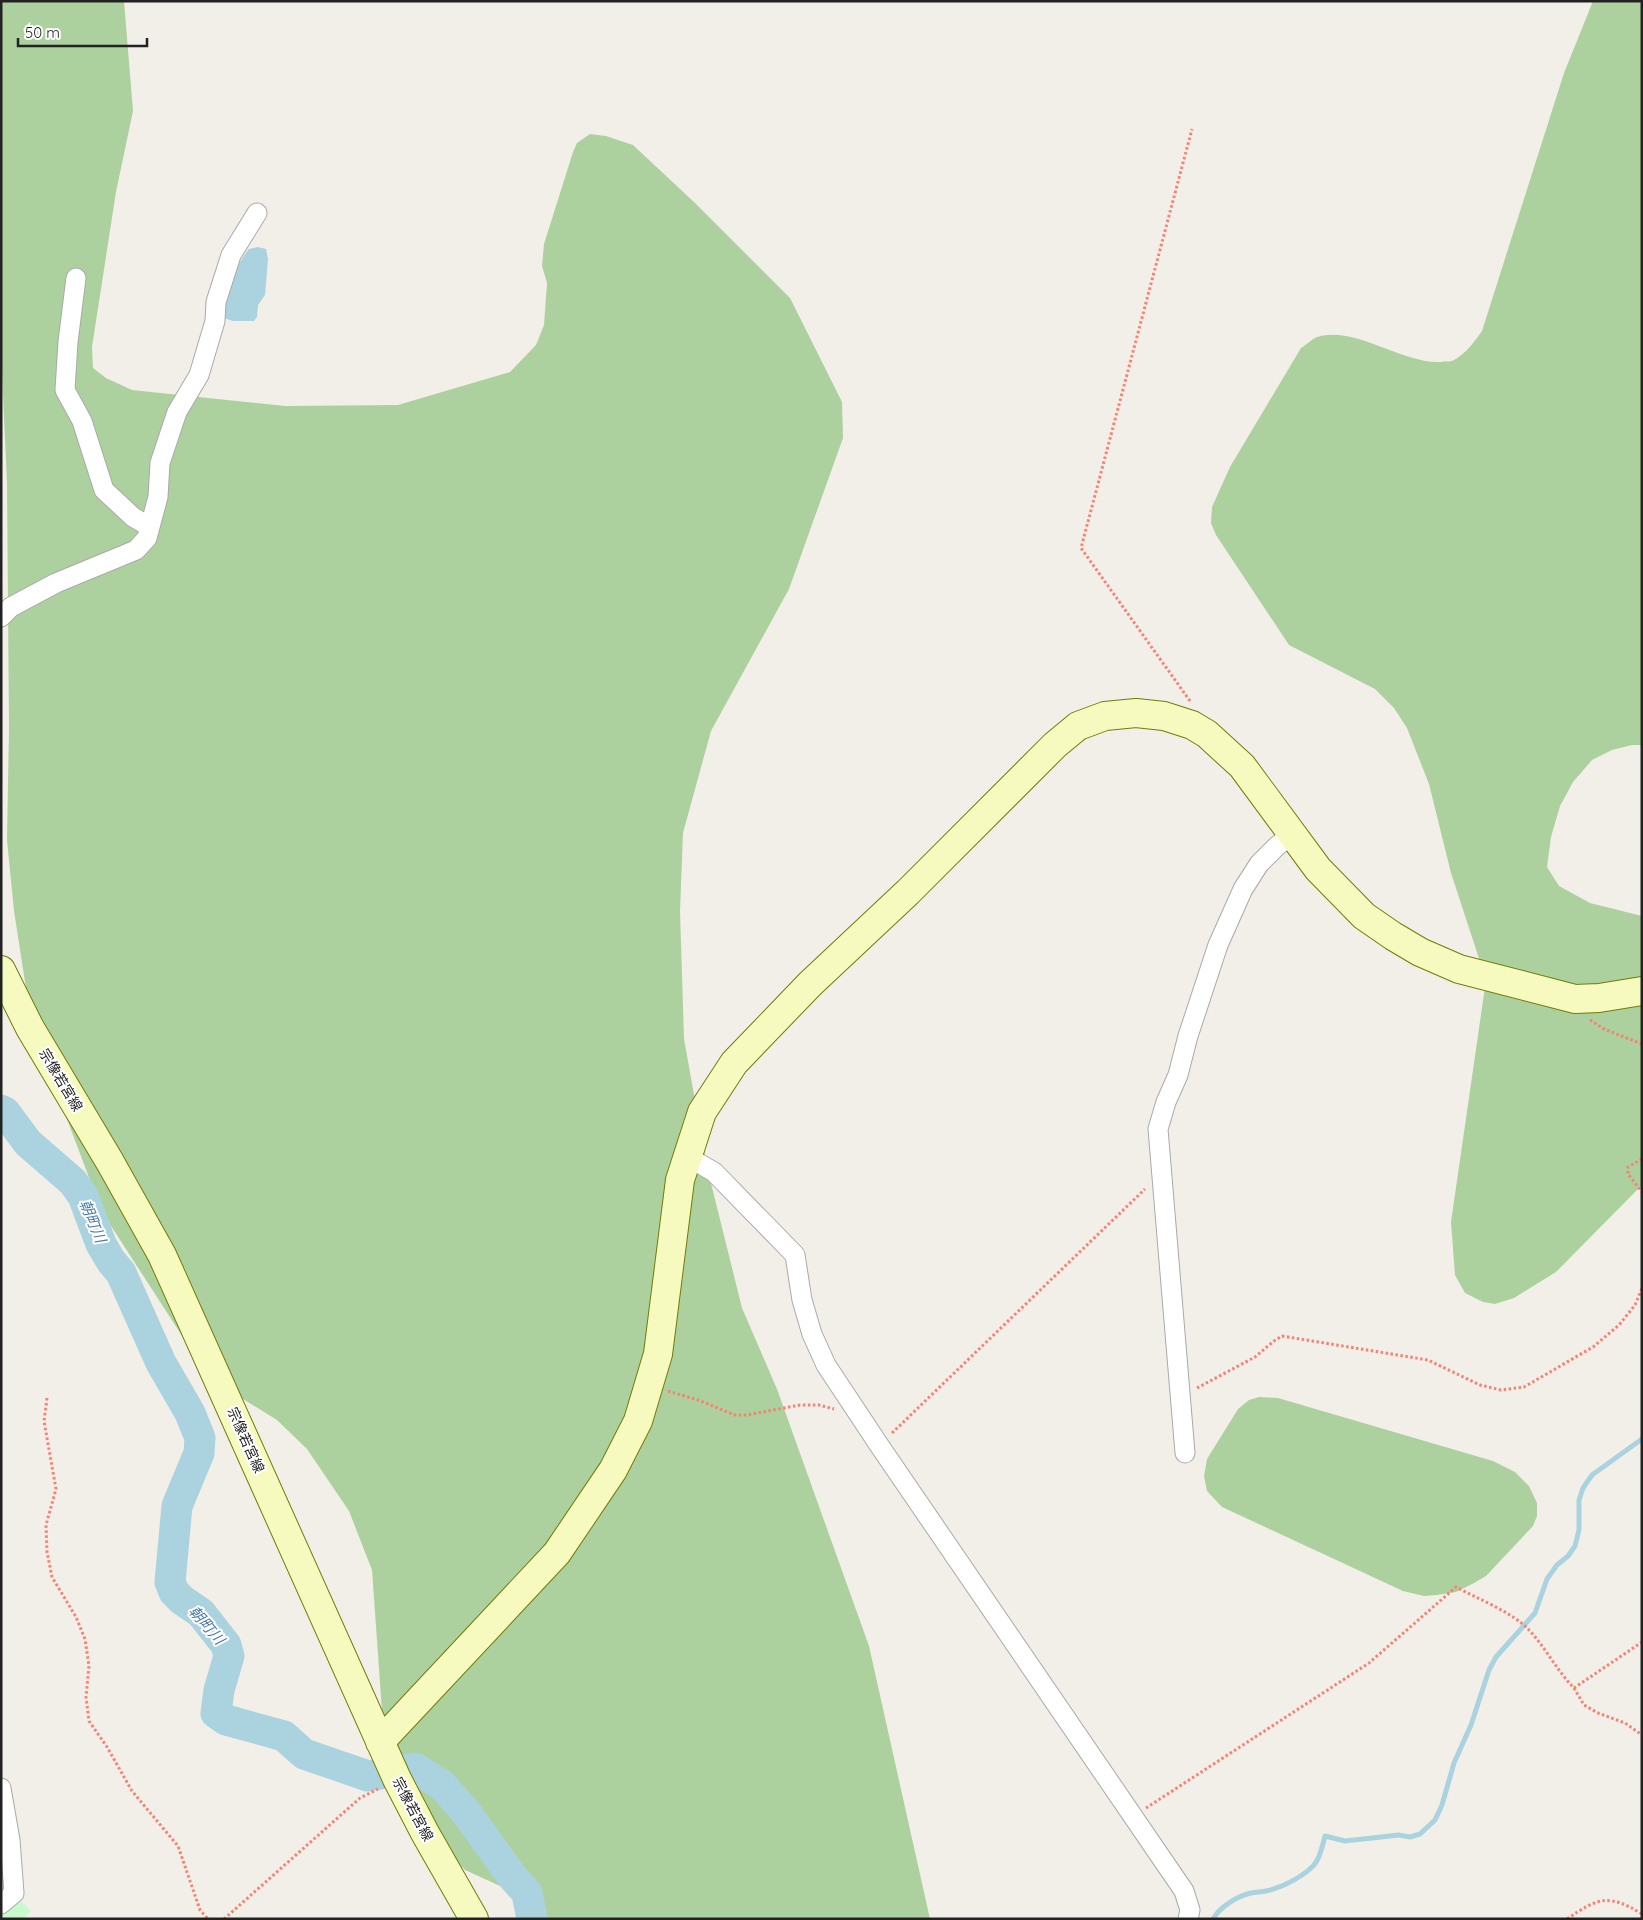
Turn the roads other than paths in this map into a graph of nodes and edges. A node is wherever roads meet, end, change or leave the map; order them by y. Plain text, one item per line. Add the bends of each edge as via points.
1 (256, 213) dead end
2 (76, 278) dead end
3 (150, 527) junction
4 (1, 617) edge
5 (1291, 835) junction
6 (1, 970) edge
7 (1642, 990) edge
8 (688, 1157) junction
9 (1185, 1453) dead end
10 (380, 1742) junction
11 (1, 1788) edge
12 (6, 1840) edge
13 (1, 1904) edge
14 (474, 1919) edge
15 (1188, 1919) edge

1 - 3 street via 231,255 199,375 177,412 160,463 158,497
2 - 3 street via 65,390 82,421 104,490 133,517
3 - 4 street via 147,538 136,550 56,583 11,606
5 - 7 street via 1318,869 1364,916 1420,952 1459,969 1575,998 1599,998
5 - 8 street via 1242,766 1207,734 1192,725 1164,716 1136,713 1105,716 1078,726 1054,745 908,892 810,984 734,1063 702,1112
5 - 9 street via 1259,864 1243,888 1218,945 1158,1129
6 - 10 street, 宗像若宮線 via 30,1028 162,1255
8 - 10 street via 680,1180 658,1354 638,1421 613,1470 557,1553
8 - 15 street via 714,1172 794,1256 802,1300 826,1365 1184,1891 1190,1910
10 - 14 street, 宗像若宮線 via 425,1833
11 - 12 street
12 - 13 street via 14,1893

